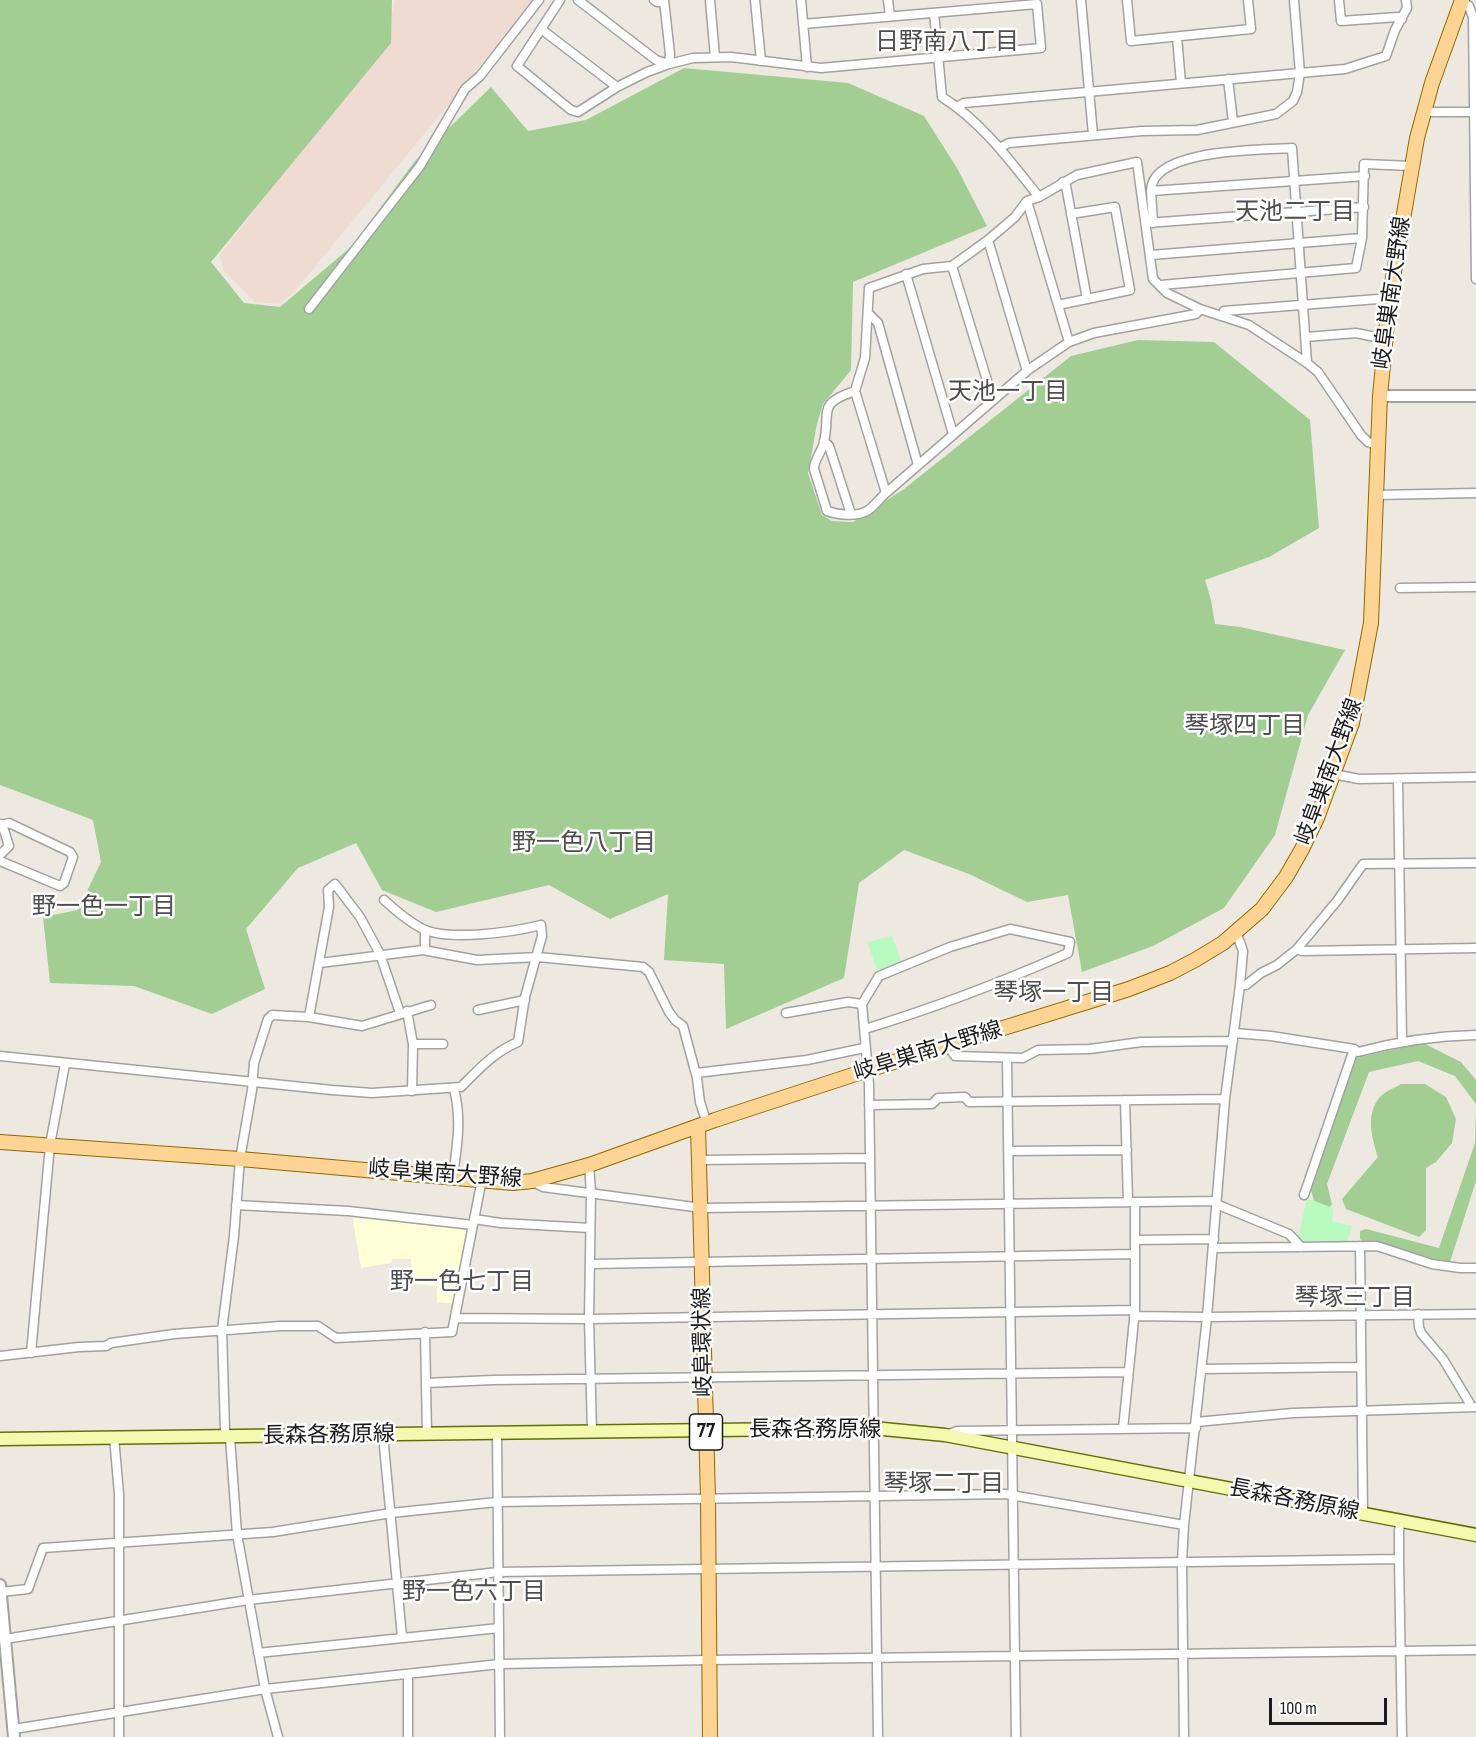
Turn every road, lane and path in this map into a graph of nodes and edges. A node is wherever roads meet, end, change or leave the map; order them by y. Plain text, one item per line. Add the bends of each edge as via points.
1 (539, 0) edge
2 (560, 0) edge
3 (578, 0) edge
4 (654, 0) edge
5 (710, 0) edge
6 (755, 0) edge
7 (801, 0) edge
8 (888, 0) edge
9 (1081, 0) edge
10 (1127, 0) edge
11 (1248, 0) edge
12 (1294, 0) edge
13 (1339, 0) edge
14 (1406, 0) edge
15 (1462, 0) edge
16 (664, 1) edge
17 (977, 4) edge
18 (934, 13) junction
19 (890, 16) junction
20 (1474, 17) edge
21 (1402, 19) junction
22 (803, 24) junction
23 (541, 29) junction
24 (1177, 37) junction
25 (715, 57) junction
26 (938, 57) junction
27 (761, 61) junction
28 (669, 64) junction
29 (807, 67) junction
30 (1300, 73) junction
31 (1228, 79) junction
32 (1181, 83) junction
33 (617, 87) junction
34 (1089, 92) junction
35 (957, 107) junction
36 (1424, 109) junction
37 (1475, 111) edge
38 (1233, 122) junction
39 (1093, 135) junction
40 (999, 148) junction
41 (1412, 166) junction
42 (1365, 176) junction
43 (1293, 181) junction
44 (1063, 182) junction
45 (1151, 191) junction
46 (1040, 197) junction
47 (1027, 201) junction
48 (1364, 207) junction
49 (1296, 212) junction
50 (1071, 214) junction
51 (1150, 223) junction
52 (1362, 238) junction
53 (988, 240) junction
54 (1299, 243) junction
55 (1151, 255) junction
56 (952, 266) junction
57 (1301, 273) junction
58 (906, 274) junction
59 (1476, 279) edge
60 (1161, 285) junction
61 (1088, 299) junction
62 (1389, 301) junction
63 (1304, 304) junction
64 (1058, 305) junction
65 (309, 309) dead end
66 (1200, 309) junction
67 (869, 314) junction
68 (1223, 316) junction
69 (1306, 337) junction
70 (1385, 339) junction
71 (1069, 342) junction
72 (1307, 363) junction
73 (1027, 371) junction
74 (855, 392) junction
75 (1380, 396) junction
76 (1476, 396) edge
77 (993, 400) junction
78 (953, 434) junction
79 (824, 441) junction
80 (1379, 446) junction
81 (918, 465) junction
82 (886, 493) junction
83 (1476, 493) edge
84 (1376, 495) junction
85 (851, 514) junction
86 (1400, 588) dead end
87 (1476, 588) edge
88 (1333, 774) junction
89 (1476, 777) edge
90 (1398, 779) junction
91 (1, 825) edge
92 (0, 855) edge
93 (0, 861) edge
94 (1476, 863) edge
95 (1399, 864) junction
96 (384, 900) dead end
97 (425, 930) junction
98 (1236, 932) junction
99 (1476, 948) edge
100 (1297, 949) junction
101 (1401, 949) junction
102 (425, 950) junction
103 (380, 954) junction
104 (538, 957) junction
105 (320, 963) junction
106 (1240, 985) junction
107 (525, 1000) junction
108 (862, 1004) junction
109 (431, 1005) dead end
110 (478, 1010) dead end
111 (403, 1012) junction
112 (786, 1013) dead end
113 (309, 1017) junction
114 (865, 1029) junction
115 (1476, 1035) edge
116 (1233, 1037) junction
117 (1402, 1041) junction
118 (413, 1044) junction
119 (443, 1044) dead end
120 (948, 1046) junction
121 (864, 1048) junction
122 (1354, 1049) junction
123 (0, 1056) edge
124 (1007, 1059) junction
125 (65, 1064) junction
126 (868, 1070) junction
127 (696, 1073) junction
128 (251, 1083) junction
129 (454, 1089) junction
130 (412, 1091) junction
131 (1225, 1099) junction
132 (1125, 1100) junction
133 (1008, 1102) junction
134 (869, 1105) junction
135 (703, 1125) junction
136 (0, 1142) edge
137 (50, 1145) junction
138 (1127, 1150) junction
139 (1008, 1151) junction
140 (870, 1158) junction
141 (240, 1159) junction
142 (700, 1160) junction
143 (589, 1165) junction
144 (453, 1176) junction
145 (482, 1179) junction
146 (532, 1181) junction
147 (591, 1192) junction
148 (1304, 1195) dead end
149 (1132, 1202) junction
150 (1216, 1203) junction
151 (1009, 1204) junction
152 (236, 1205) junction
153 (871, 1206) junction
154 (702, 1208) junction
155 (474, 1222) junction
156 (590, 1228) junction
157 (1135, 1240) junction
158 (1213, 1244) junction
159 (1360, 1246) junction
160 (1301, 1247) junction
161 (1134, 1254) junction
162 (1010, 1256) junction
163 (872, 1259) junction
164 (703, 1262) junction
165 (590, 1264) junction
166 (1476, 1268) edge
167 (1011, 1312) junction
168 (873, 1313) junction
169 (1135, 1313) junction
170 (1418, 1314) junction
171 (1476, 1314) edge
172 (1360, 1315) junction
173 (704, 1316) junction
174 (1207, 1317) junction
175 (455, 1318) junction
176 (589, 1319) junction
177 (222, 1330) junction
178 (425, 1332) junction
179 (31, 1353) junction
180 (0, 1356) edge
181 (1361, 1367) junction
182 (1202, 1369) junction
183 (1128, 1372) junction
184 (1012, 1374) junction
185 (873, 1376) junction
186 (705, 1377) junction
187 (591, 1380) junction
188 (426, 1383) junction
189 (1473, 1407) edge
190 (1362, 1410) junction
191 (1196, 1425) junction
192 (873, 1428) junction
193 (1123, 1429) junction
194 (1012, 1430) junction
195 (706, 1431) junction
196 (592, 1432) junction
197 (497, 1433) junction
198 (383, 1435) junction
199 (427, 1435) junction
200 (945, 1436) junction
201 (114, 1437) junction
202 (230, 1437) junction
203 (0, 1439) edge
204 (1012, 1449) junction
205 (1190, 1481) junction
206 (874, 1496) junction
207 (1012, 1496) junction
208 (708, 1498) junction
209 (497, 1502) junction
210 (391, 1513) junction
211 (1363, 1514) junction
212 (1401, 1521) junction
213 (1184, 1526) junction
214 (237, 1534) junction
215 (1476, 1535) edge
216 (120, 1543) junction
217 (1399, 1559) junction
218 (1182, 1562) junction
219 (1014, 1564) junction
220 (876, 1567) junction
221 (708, 1569) junction
222 (498, 1572) junction
223 (397, 1583) junction
224 (0, 1585) edge
225 (1, 1592) edge
226 (248, 1600) junction
227 (1, 1610) edge
228 (119, 1620) junction
229 (499, 1628) junction
230 (402, 1637) junction
231 (5, 1639) junction
232 (1476, 1650) edge
233 (1401, 1651) junction
234 (258, 1653) junction
235 (1183, 1654) junction
236 (1016, 1656) junction
237 (877, 1658) junction
238 (709, 1660) junction
239 (500, 1664) junction
240 (4, 1669) edge
241 (408, 1674) junction
242 (265, 1689) junction
243 (119, 1712) junction
244 (14, 1733) edge
245 (119, 1737) edge
246 (278, 1737) edge
247 (408, 1737) edge
248 (500, 1737) edge
249 (710, 1737) edge
250 (878, 1737) edge
251 (1016, 1737) edge
252 (1184, 1737) edge
253 (1402, 1737) edge

1 - 65 street via 480,76 465,89 420,166
2 - 23 street
3 - 28 street via 656,60
4 - 16 street
5 - 25 street
6 - 27 street
7 - 22 street
8 - 19 street
9 - 34 street
10 - 24 street via 1131,40
11 - 24 street via 1251,29
12 - 30 street
13 - 21 street via 1341,21
14 - 21 street
15 - 20 street
15 - 36 main road, 岐阜巣南大野線
16 - 28 street
17 - 18 street
17 - 26 street via 1037,4 1041,48
18 - 19 street
18 - 26 street
19 - 22 street
20 - 37 street
21 - 30 street via 1386,56 1345,69
22 - 29 street
23 - 33 street
23 - 33 street via 517,66 571,110 578,112
24 - 32 street
25 - 27 street
25 - 28 street
26 - 29 street
26 - 35 street via 942,97
27 - 29 street
28 - 33 street
30 - 31 street
30 - 38 street via 1293,101 1276,114
31 - 32 street
31 - 38 street
32 - 34 street
34 - 35 street via 964,103
34 - 39 street
35 - 40 street
36 - 37 street
36 - 41 main road, 岐阜巣南大野線
37 - 59 street
38 - 39 street via 1197,130
39 - 40 street via 1009,143
40 - 46 street
41 - 42 street via 1364,164
41 - 62 main road, 岐阜巣南大野線
42 - 43 street
42 - 48 street
43 - 45 street
43 - 45 street via 1292,148 1186,159 1154,178
43 - 49 street
44 - 46 street
44 - 50 street
44 - 51 street via 1077,175 1137,162
45 - 51 street
46 - 47 street
47 - 53 street
47 - 64 street
48 - 49 street
48 - 52 street
49 - 51 street
49 - 54 street
50 - 61 street
50 - 61 street via 1115,207 1130,290
51 - 55 street
52 - 54 street
52 - 57 street via 1356,268
53 - 56 street
53 - 73 street
54 - 55 street
54 - 57 street
55 - 60 street via 1153,279
56 - 58 street
56 - 77 street
57 - 60 street
57 - 63 street
58 - 67 street via 869,288
58 - 78 street
60 - 66 street
61 - 64 street
62 - 63 street
62 - 70 main road, 岐阜巣南大野線
63 - 68 street via 1224,311
63 - 69 street
64 - 71 street
66 - 68 street
66 - 71 street via 1196,314 1094,333
67 - 74 street via 865,358
67 - 81 street via 878,323
68 - 72 street via 1249,325
69 - 70 street via 1356,333
69 - 72 street
70 - 75 main road, 岐阜巣南大野線
71 - 73 street
72 - 80 street via 1318,372 1361,435
73 - 77 street
74 - 79 street via 829,405
74 - 82 street
75 - 76 street
75 - 80 main road, 岐阜巣南大野線
77 - 78 street
78 - 81 street
79 - 85 street
79 - 85 street via 814,469 827,511
80 - 84 main road, 岐阜巣南大野線
81 - 82 street
82 - 85 street via 867,511
83 - 84 street
84 - 88 main road, 岐阜巣南大野線 via 1366,656 1352,723
86 - 87 street
88 - 90 street
88 - 98 main road, 岐阜巣南大野線 via 1317,818 1286,877 1262,909
89 - 90 street
90 - 95 street
91 - 92 street via 9,846
91 - 93 street via 9,823 70,852 73,857 60,886
94 - 95 street
95 - 100 street via 1363,864
95 - 101 street
96 - 97 street
97 - 102 street
97 - 104 street via 484,934 542,925
98 - 106 street via 1243,951
98 - 120 main road, 岐阜巣南大野線 via 1170,973
99 - 101 street
100 - 101 street
100 - 106 street via 1246,985
101 - 117 street
102 - 103 street
102 - 104 street via 477,960
103 - 105 street
103 - 105 street via 360,917 335,884 328,890
103 - 111 street
104 - 107 street
104 - 127 street via 643,967 675,1020 683,1026
105 - 113 street
106 - 116 street
107 - 110 street
107 - 129 street via 518,1042 488,1060 461,1088
108 - 112 street via 848,1002
108 - 114 street
108 - 114 street via 879,976 1010,929 1071,942 1068,952 1041,965
109 - 111 street
111 - 113 street via 363,1026
111 - 118 street
113 - 128 street via 272,1015 268,1019
114 - 121 street
115 - 117 street
116 - 122 street via 1271,1036
116 - 124 street via 1038,1050 1023,1058
116 - 131 street
117 - 122 street via 1358,1052
118 - 119 street
118 - 130 street
120 - 124 street via 955,1056
120 - 126 main road, 岐阜巣南大野線
121 - 126 street
121 - 127 street via 807,1060
122 - 148 street
123 - 125 street
124 - 133 street
125 - 128 street
125 - 137 street
126 - 134 street
126 - 135 main road, 岐阜巣南大野線
127 - 135 street
128 - 130 street via 372,1093
128 - 141 street
129 - 130 street
129 - 144 street via 459,1119
131 - 132 street
131 - 150 street
132 - 133 street
132 - 138 street
133 - 134 street via 938,1098 932,1104
133 - 139 street
134 - 140 street
135 - 142 main road, 岐阜環状線 / 77
135 - 143 main road, 岐阜巣南大野線
136 - 137 main road, 岐阜巣南大野線
137 - 141 main road, 岐阜巣南大野線
137 - 179 street
138 - 139 street
138 - 149 street
139 - 151 street
140 - 142 street
140 - 153 street
141 - 144 main road, 岐阜巣南大野線
141 - 152 street
142 - 154 main road, 岐阜環状線 / 77
143 - 146 main road, 岐阜巣南大野線
143 - 147 street
144 - 145 main road, 岐阜巣南大野線
145 - 146 main road, 岐阜巣南大野線
145 - 155 street
146 - 147 street via 543,1187
147 - 154 street
147 - 156 street
149 - 150 street
149 - 151 street
149 - 157 street
150 - 158 street
150 - 160 street via 1289,1234
151 - 153 street
151 - 162 street
152 - 155 street
152 - 177 street
153 - 154 street
153 - 163 street
154 - 164 main road, 岐阜環状線 / 77
155 - 156 street
155 - 175 street
156 - 165 street
157 - 158 street
157 - 161 street
158 - 160 street
158 - 174 street
159 - 160 street
159 - 166 street via 1377,1246 1432,1264
159 - 172 street
161 - 162 street
161 - 169 street
162 - 163 street
162 - 167 street
163 - 164 street
163 - 168 street
164 - 165 street
164 - 173 main road, 岐阜環状線 / 77
165 - 176 street
167 - 168 street
167 - 169 street
167 - 184 street
168 - 173 street
168 - 185 street
169 - 174 street
169 - 183 street
170 - 171 street
170 - 172 street
170 - 189 street via 1421,1333 1443,1359
172 - 174 street
172 - 181 street
173 - 176 street
173 - 186 main road, 岐阜環状線 / 77
174 - 182 street
175 - 176 street
175 - 178 street via 452,1332
176 - 187 street
177 - 178 street via 318,1326 336,1338
177 - 179 street
177 - 202 street via 225,1431
178 - 188 street
179 - 180 street
181 - 182 street
181 - 190 street
182 - 191 street
183 - 184 street
183 - 193 street
184 - 185 street
184 - 194 street
185 - 186 street
185 - 192 street
186 - 187 street
186 - 195 main road, 岐阜環状線 / 77
187 - 188 street
187 - 196 street
188 - 199 street
189 - 190 street
190 - 191 street via 1293,1413
190 - 211 street
191 - 193 street
191 - 205 street
192 - 195 main road, 長森各務原線
192 - 200 main road, 長森各務原線
192 - 206 street
193 - 194 street
194 - 200 street via 957,1431
194 - 204 street
195 - 196 main road, 長森各務原線
195 - 208 main road, 岐阜環状線 / 77
196 - 197 main road, 長森各務原線
197 - 199 main road, 長森各務原線
197 - 209 street
198 - 199 main road, 長森各務原線
198 - 202 main road, 長森各務原線
198 - 210 street
200 - 204 main road, 長森各務原線
201 - 202 main road, 長森各務原線
201 - 203 main road, 長森各務原線
201 - 216 street
202 - 214 street
204 - 205 main road, 長森各務原線
204 - 207 street
205 - 211 main road, 長森各務原線
205 - 213 street
206 - 207 street
206 - 208 street
206 - 220 street
207 - 213 street
207 - 219 street
208 - 209 street
208 - 221 main road, 岐阜環状線 / 77
209 - 210 street
209 - 222 street
210 - 214 street
210 - 223 street
211 - 212 main road, 長森各務原線
212 - 215 main road, 長森各務原線
212 - 217 street
213 - 218 street
214 - 216 street
214 - 226 street
216 - 225 street via 43,1548 28,1589
216 - 228 street
217 - 218 street
217 - 233 street
218 - 219 street
218 - 235 street
219 - 220 street
219 - 236 street
220 - 221 street
220 - 237 street
221 - 222 street
221 - 238 main road, 岐阜環状線 / 77
222 - 223 street
222 - 229 street
223 - 226 street
223 - 230 street
224 - 225 street
225 - 227 street
226 - 228 street
226 - 234 street
227 - 231 street
228 - 231 street
228 - 243 street
229 - 230 street
229 - 239 street
230 - 234 street
231 - 240 street
232 - 233 street
233 - 235 street
233 - 253 street
234 - 242 street
235 - 236 street
235 - 252 street
236 - 237 street
236 - 251 street
237 - 238 street
237 - 250 street
238 - 239 street
238 - 249 main road, 岐阜環状線 / 77
239 - 241 street
239 - 248 street
240 - 244 street
241 - 242 street
241 - 247 street
242 - 243 street
242 - 246 street
243 - 244 street
243 - 245 street

